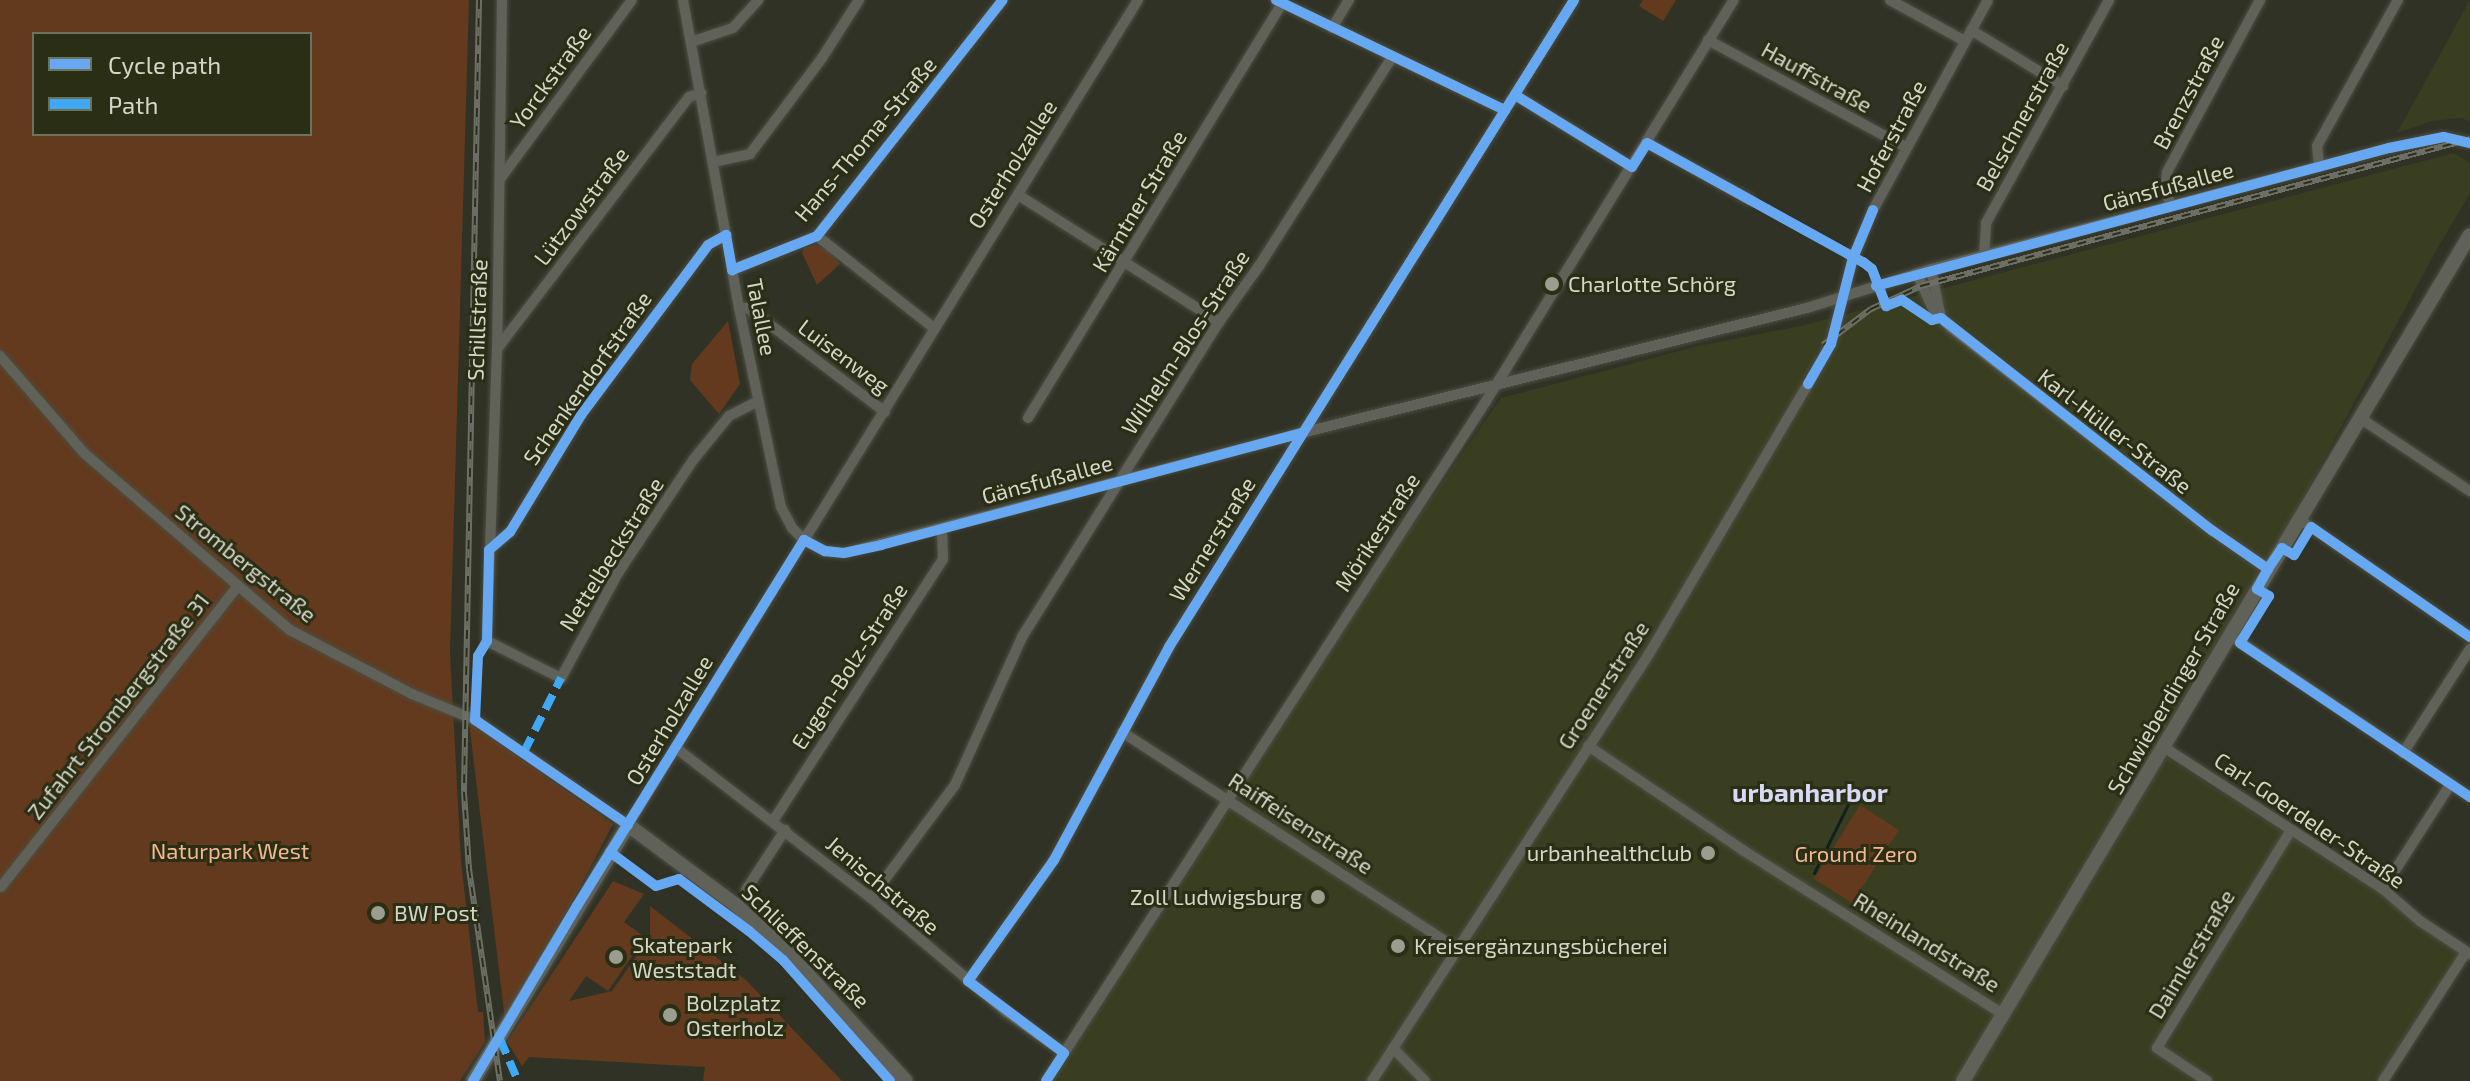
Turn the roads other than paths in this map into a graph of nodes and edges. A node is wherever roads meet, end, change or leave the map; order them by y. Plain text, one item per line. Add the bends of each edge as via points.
1 (502, 0) edge
2 (632, 0) edge
3 (683, 0) edge
4 (758, 0) edge
5 (859, 0) edge
6 (1003, 0) edge
7 (1138, 0) edge
8 (1349, 0) edge
9 (1734, 0) edge
10 (1890, 0) edge
11 (1988, 0) edge
12 (2109, 0) edge
13 (2260, 0) edge
14 (2398, 0) edge
15 (1279, 2) edge
16 (1569, 2) edge
17 (1332, 28) junction
18 (1971, 30) junction
19 (1708, 40) junction
20 (1965, 41) junction
21 (691, 42) junction
22 (1392, 57) junction
23 (2063, 86) junction
24 (701, 93) junction
25 (1515, 95) junction
26 (1505, 110) junction
27 (1647, 143) junction
28 (2470, 143) edge
29 (1907, 148) junction
30 (713, 162) junction
31 (1632, 167) junction
32 (2319, 167) junction
33 (500, 179) junction
34 (1018, 195) junction
35 (1750, 200) dead end
36 (2171, 206) junction
37 (726, 235) junction
38 (2470, 235) edge
39 (817, 236) junction
40 (1984, 255) junction
41 (1125, 264) junction
42 (1931, 269) junction
43 (732, 270) junction
44 (1917, 274) junction
45 (1842, 298) junction
46 (739, 308) junction
47 (1941, 318) junction
48 (1219, 322) junction
49 (935, 329) junction
50 (497, 349) junction
51 (0, 356) edge
52 (1495, 386) junction
53 (758, 401) junction
54 (885, 412) junction
55 (1028, 418) dead end
56 (2360, 418) junction
57 (1301, 433) junction
58 (1120, 479) junction
59 (2470, 491) edge
60 (2299, 519) junction
61 (942, 529) junction
62 (804, 540) junction
63 (489, 550) junction
64 (2268, 569) junction
65 (237, 587) junction
66 (2230, 635) junction
67 (2470, 637) edge
68 (487, 641) joint
69 (2470, 649) edge
70 (1122, 732) junction
71 (1588, 746) junction
72 (676, 748) junction
73 (2165, 748) junction
74 (2403, 753) junction
75 (2450, 785) junction
76 (2470, 797) edge
77 (1227, 798) junction
78 (773, 821) junction
79 (628, 825) junction
80 (785, 830) junction
81 (2291, 830) junction
82 (1, 887) edge
83 (2383, 889) junction
84 (746, 890) dead end
85 (871, 898) junction
86 (1457, 949) junction
87 (2468, 953) edge
88 (968, 981) junction
89 (2004, 1015) junction
90 (1393, 1048) junction
91 (1064, 1053) junction
92 (473, 1081) edge
93 (906, 1081) edge
94 (1046, 1081) edge
95 (1372, 1081) edge
96 (1425, 1081) edge
97 (1963, 1081) edge
98 (2207, 1081) edge
99 (2383, 1081) edge

1 - 33 street, Schillstraße
2 - 33 street, Yorckstraße
3 - 21 street, Talallee
4 - 21 street via 733,28
5 - 30 street via 750,154
6 - 39 street, Hans-Thoma-Straße
7 - 34 street, Osterholzallee
8 - 17 street
9 - 19 street, Mörikestraße
10 - 20 street
11 - 18 street, Hoferstraße
12 - 23 street, Belschnerstraße
13 - 36 street, Brenzstraße via 2167,172
14 - 32 street via 2317,146
15 - 17 street
15 - 41 street, Kärntner Straße
16 - 25 street, Wernerstraße
17 - 22 street
18 - 20 street, Hoferstraße
18 - 23 street
19 - 27 street, Mörikestraße
19 - 29 street, Hauffstraße
20 - 29 street, Hoferstraße
21 - 24 street, Talallee
22 - 26 street
22 - 48 street, Wilhelm-Blos-Straße
23 - 40 street, Belschnerstraße via 1986,223
24 - 30 street, Talallee
24 - 50 street, Lützowstraße via 689,97
25 - 26 street, Wernerstraße
25 - 31 street
26 - 57 street, Wernerstraße
27 - 31 street, Mörikestraße
27 - 35 street
28 - 32 street, Gänsfußallee via 2454,137 2429,139
29 - 45 street, Hoferstraße via 1873,210
30 - 37 street, Talallee
31 - 52 street, Mörikestraße
32 - 36 street, Gänsfußallee
33 - 50 street, Schillstraße
34 - 41 street
34 - 49 street, Osterholzallee
36 - 40 street, Gänsfußallee
37 - 43 street, Talallee
37 - 63 street, Schenkendorfstraße via 708,245 581,415 510,532
38 - 56 main road, Schwieberdinger Straße
39 - 43 street, Hans-Thoma-Straße
39 - 49 street
40 - 42 street, Gänsfußallee
41 - 48 street
41 - 55 street, Kärntner Straße
42 - 44 street, Gänsfußallee
42 - 47 street
43 - 46 street, Talallee
44 - 45 street, Gänsfußallee
44 - 47 street, Karl-Hüller-Straße
45 - 52 street, Gänsfußallee
45 - 71 street, Groenerstraße via 1831,344 1816,371 1649,654
46 - 53 street, Talallee
46 - 54 street, Luisenweg via 748,308
47 - 64 street, Karl-Hüller-Straße
48 - 58 street, Wilhelm-Blos-Straße
49 - 54 street, Osterholzallee
50 - 63 street, Schillstraße
51 - 65 street, Strombergstraße via 84,453
52 - 57 street, Gänsfußallee
52 - 77 street, Mörikestraße
53 - 62 street, Talallee via 781,507
53 - 68 street, Nettelbeckstraße via 729,416 693,460 618,573 561,678
54 - 62 street, Osterholzallee
56 - 59 street
56 - 60 main road, Schwieberdinger Straße
57 - 58 street, Gänsfußallee
57 - 70 street, Wernerstraße
58 - 61 street, Gänsfußallee
58 - 85 street, Wilhelm-Blos-Straße via 1022,637 955,785
60 - 64 main road, Schwieberdinger Straße
60 - 67 street
61 - 62 street, Gänsfußallee via 844,553
61 - 78 street, Eugen-Bolz-Straße via 943,559
62 - 72 street, Osterholzallee
63 - 68 street, Schillstraße
64 - 66 main road, Schwieberdinger Straße
65 - 79 street, Strombergstraße via 290,630 412,694 475,720
65 - 82 street, Zufahrt Strombergstraße 31
66 - 73 main road, Schwieberdinger Straße
66 - 74 street
69 - 74 street
70 - 77 street, Raiffeisenstraße
70 - 88 street, Wernerstraße via 1054,860
71 - 86 street, Groenerstraße
71 - 89 street, Rheinlandstraße
72 - 78 street, Jenischstraße
72 - 79 street, Osterholzallee
73 - 81 street, Carl-Goerdeler-Straße
73 - 89 main road, Schwieberdinger Straße
74 - 75 street
75 - 76 street
75 - 83 street
77 - 86 street, Raiffeisenstraße
77 - 91 street, Mörikestraße
78 - 80 street, Jenischstraße
79 - 92 main road, Osterholzallee
79 - 93 main road, Schlieffenstraße via 737,906 785,950
80 - 84 street
80 - 85 street, Jenischstraße
81 - 83 street, Carl-Goerdeler-Straße
81 - 98 street, Daimlerstraße via 2157,1048
83 - 87 street, Carl-Goerdeler-Straße
85 - 88 street, Jenischstraße
86 - 90 street, Groenerstraße
87 - 99 street
88 - 91 street, Jenischstraße
89 - 97 main road, Schwieberdinger Straße
90 - 95 street, Groenerstraße
90 - 96 street
91 - 94 street, Mörikestraße

